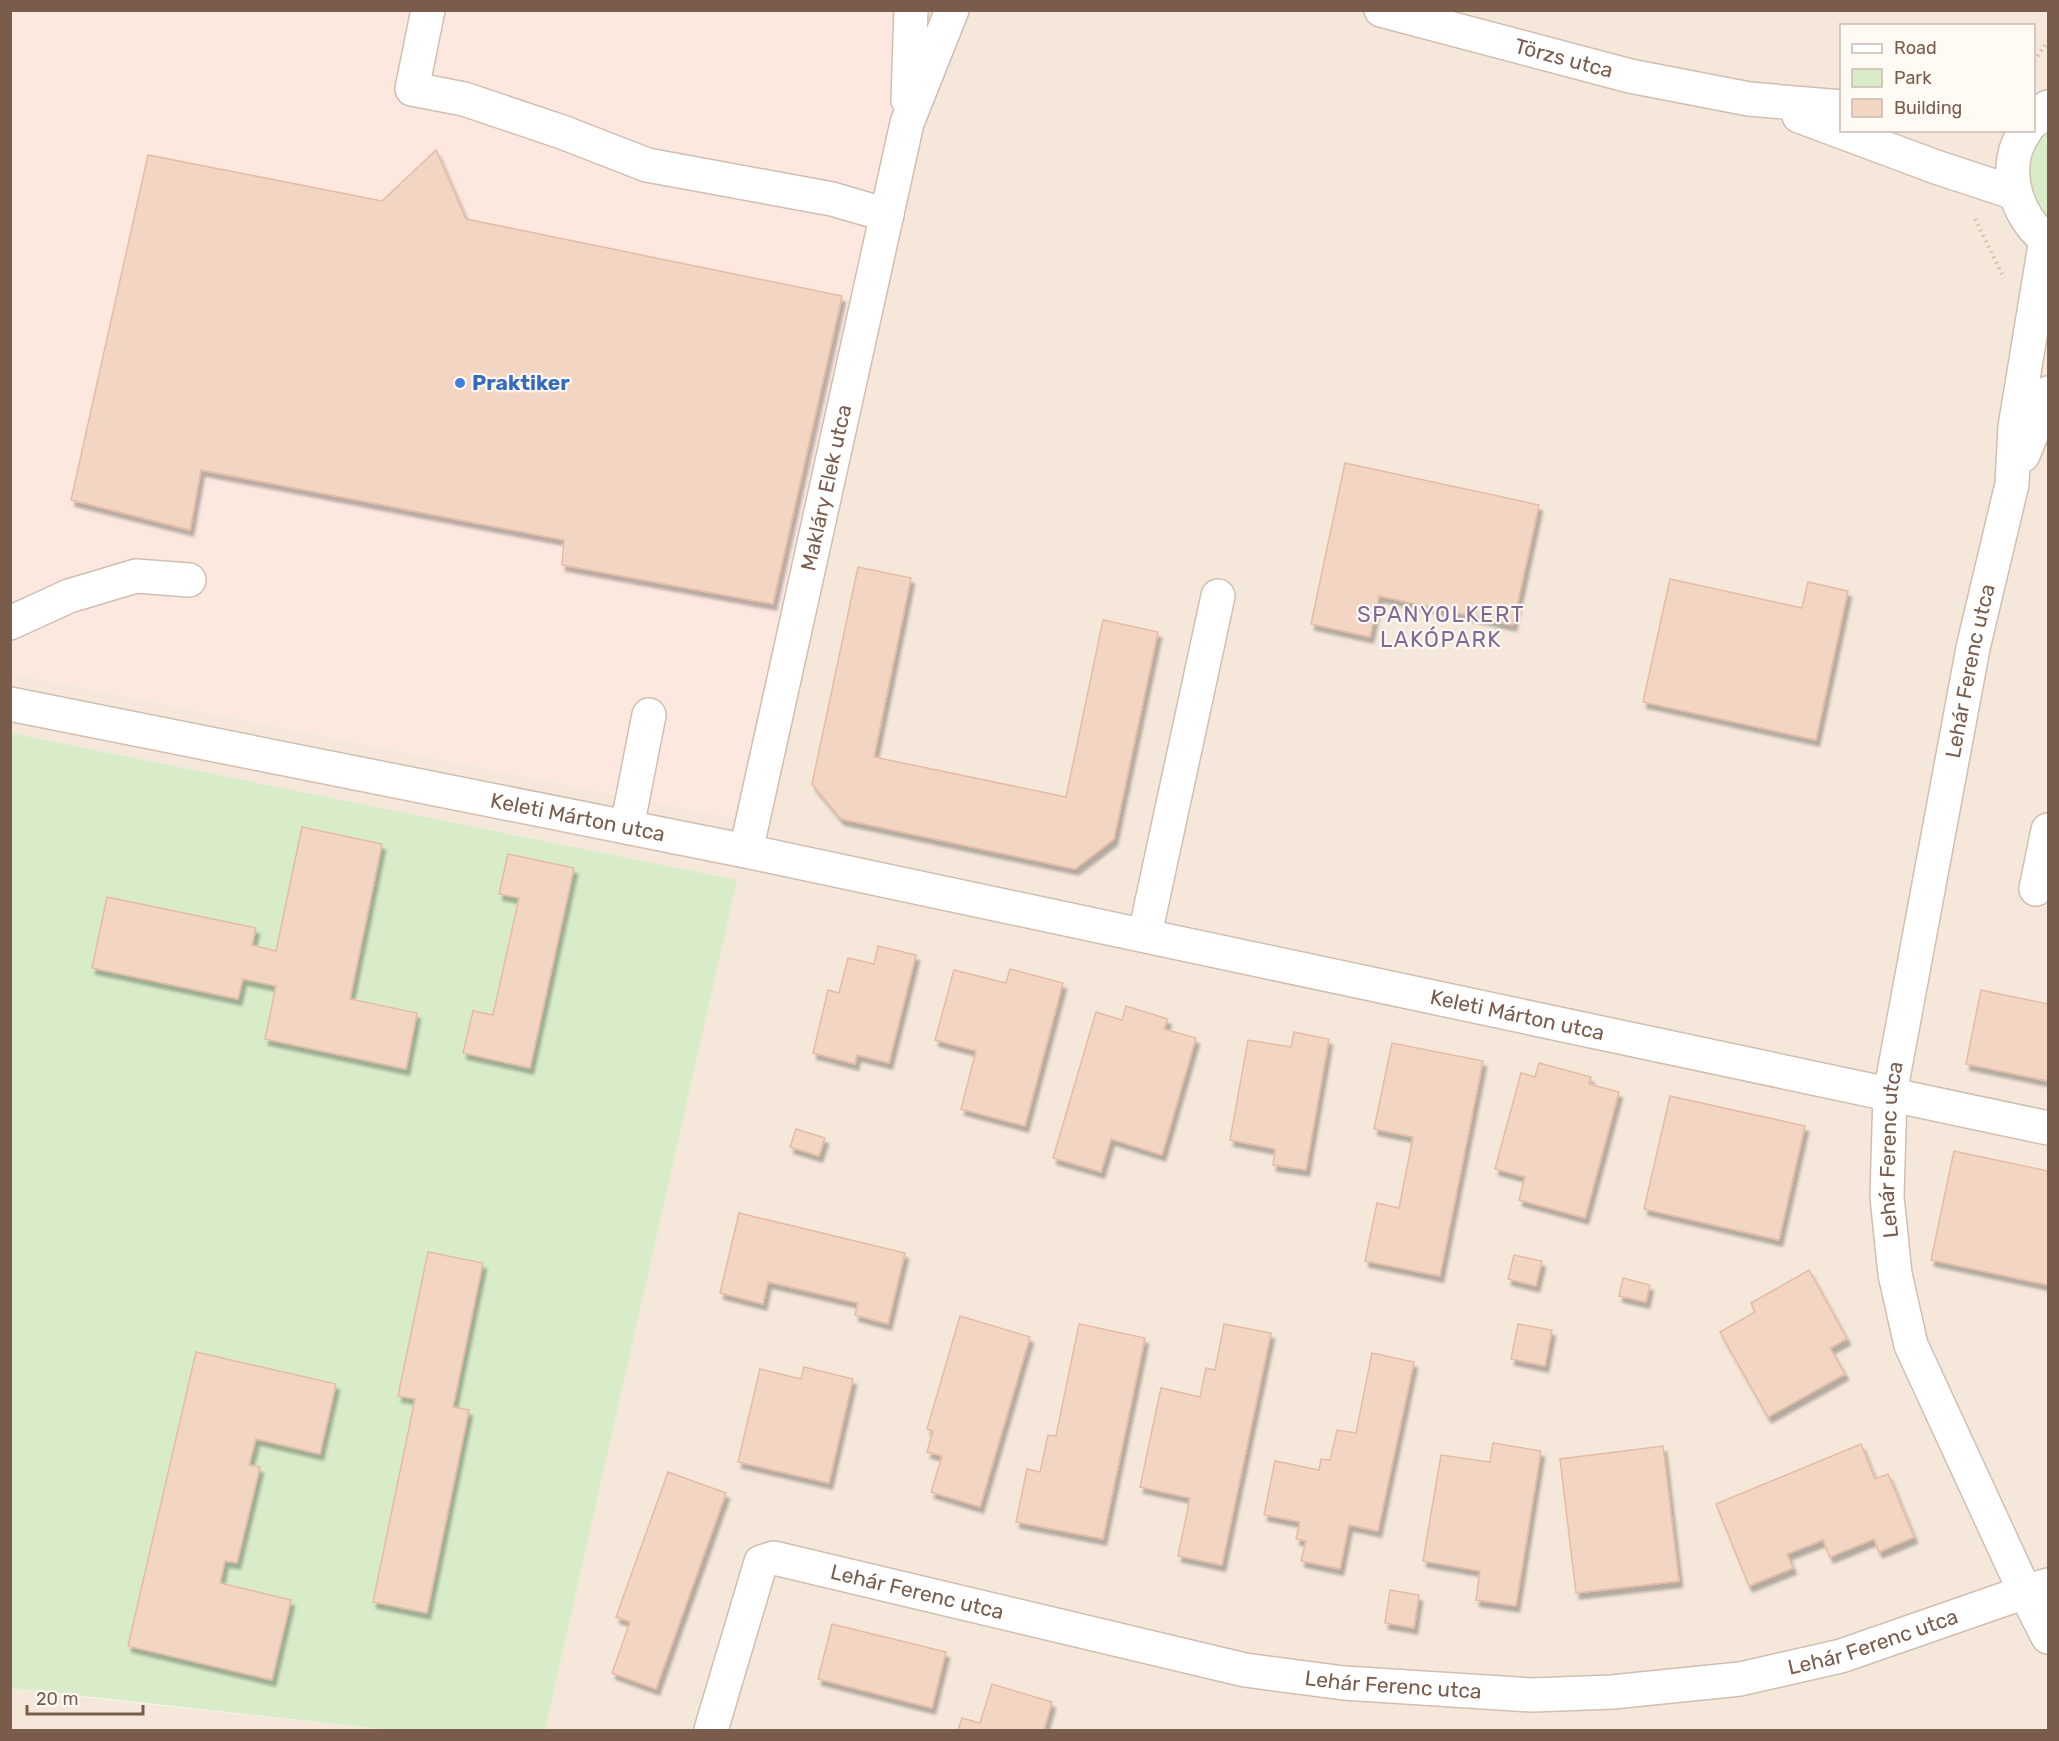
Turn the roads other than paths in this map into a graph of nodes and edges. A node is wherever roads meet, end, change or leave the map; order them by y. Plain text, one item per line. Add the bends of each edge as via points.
1 (428, 10) edge
2 (911, 10) edge
3 (952, 10) edge
4 (1381, 10) edge
5 (1749, 99) junction
6 (1840, 107) edge
7 (2049, 107) edge
8 (2035, 118) edge
9 (907, 123) junction
10 (1840, 131) edge
11 (1844, 132) edge
12 (2020, 132) edge
13 (2015, 193) junction
14 (887, 215) junction
15 (2047, 240) edge
16 (2049, 393) edge
17 (2012, 484) junction
18 (189, 580) dead end
19 (1218, 596) dead end
20 (10, 623) edge
21 (10, 704) edge
22 (650, 715) dead end
23 (627, 827) junction
24 (2049, 830) edge
25 (746, 851) junction
26 (2036, 889) dead end
27 (1145, 934) junction
28 (1890, 1094) junction
29 (2049, 1128) edge
30 (2037, 1589) edge
31 (2049, 1637) edge
32 (711, 1731) edge

1 - 14 street via 412,89 486,106 647,165 832,199
2 - 9 street, Makláry Elek utca
3 - 9 street, Makláry Elek utca
4 - 5 street, Törzs utca via 1630,75
5 - 6 street, Törzs utca
5 - 10 street, Törzs utca
7 - 8 street
9 - 14 street, Makláry Elek utca
11 - 13 street, Törzs utca
12 - 13 street via 2013,172
13 - 15 street via 2026,219
14 - 25 street, Makláry Elek utca
15 - 17 street, Lehár Ferenc utca via 2015,427
16 - 17 street, Lehár Ferenc utca
17 - 28 street, Lehár Ferenc utca via 1971,660
18 - 20 street via 136,576 69,596
19 - 27 street
21 - 23 street, Keleti Márton utca
22 - 23 street
23 - 25 street, Keleti Márton utca
24 - 26 street
25 - 27 street, Keleti Márton utca
27 - 28 street, Keleti Márton utca
28 - 29 street, Keleti Márton utca
28 - 30 street, Lehár Ferenc utca via 1887,1197 1895,1274 1911,1345
30 - 31 street
30 - 32 street, Lehár Ferenc utca via 1841,1656 1740,1679 1612,1692 1532,1695 1344,1683 1245,1670 774,1558 761,1562

